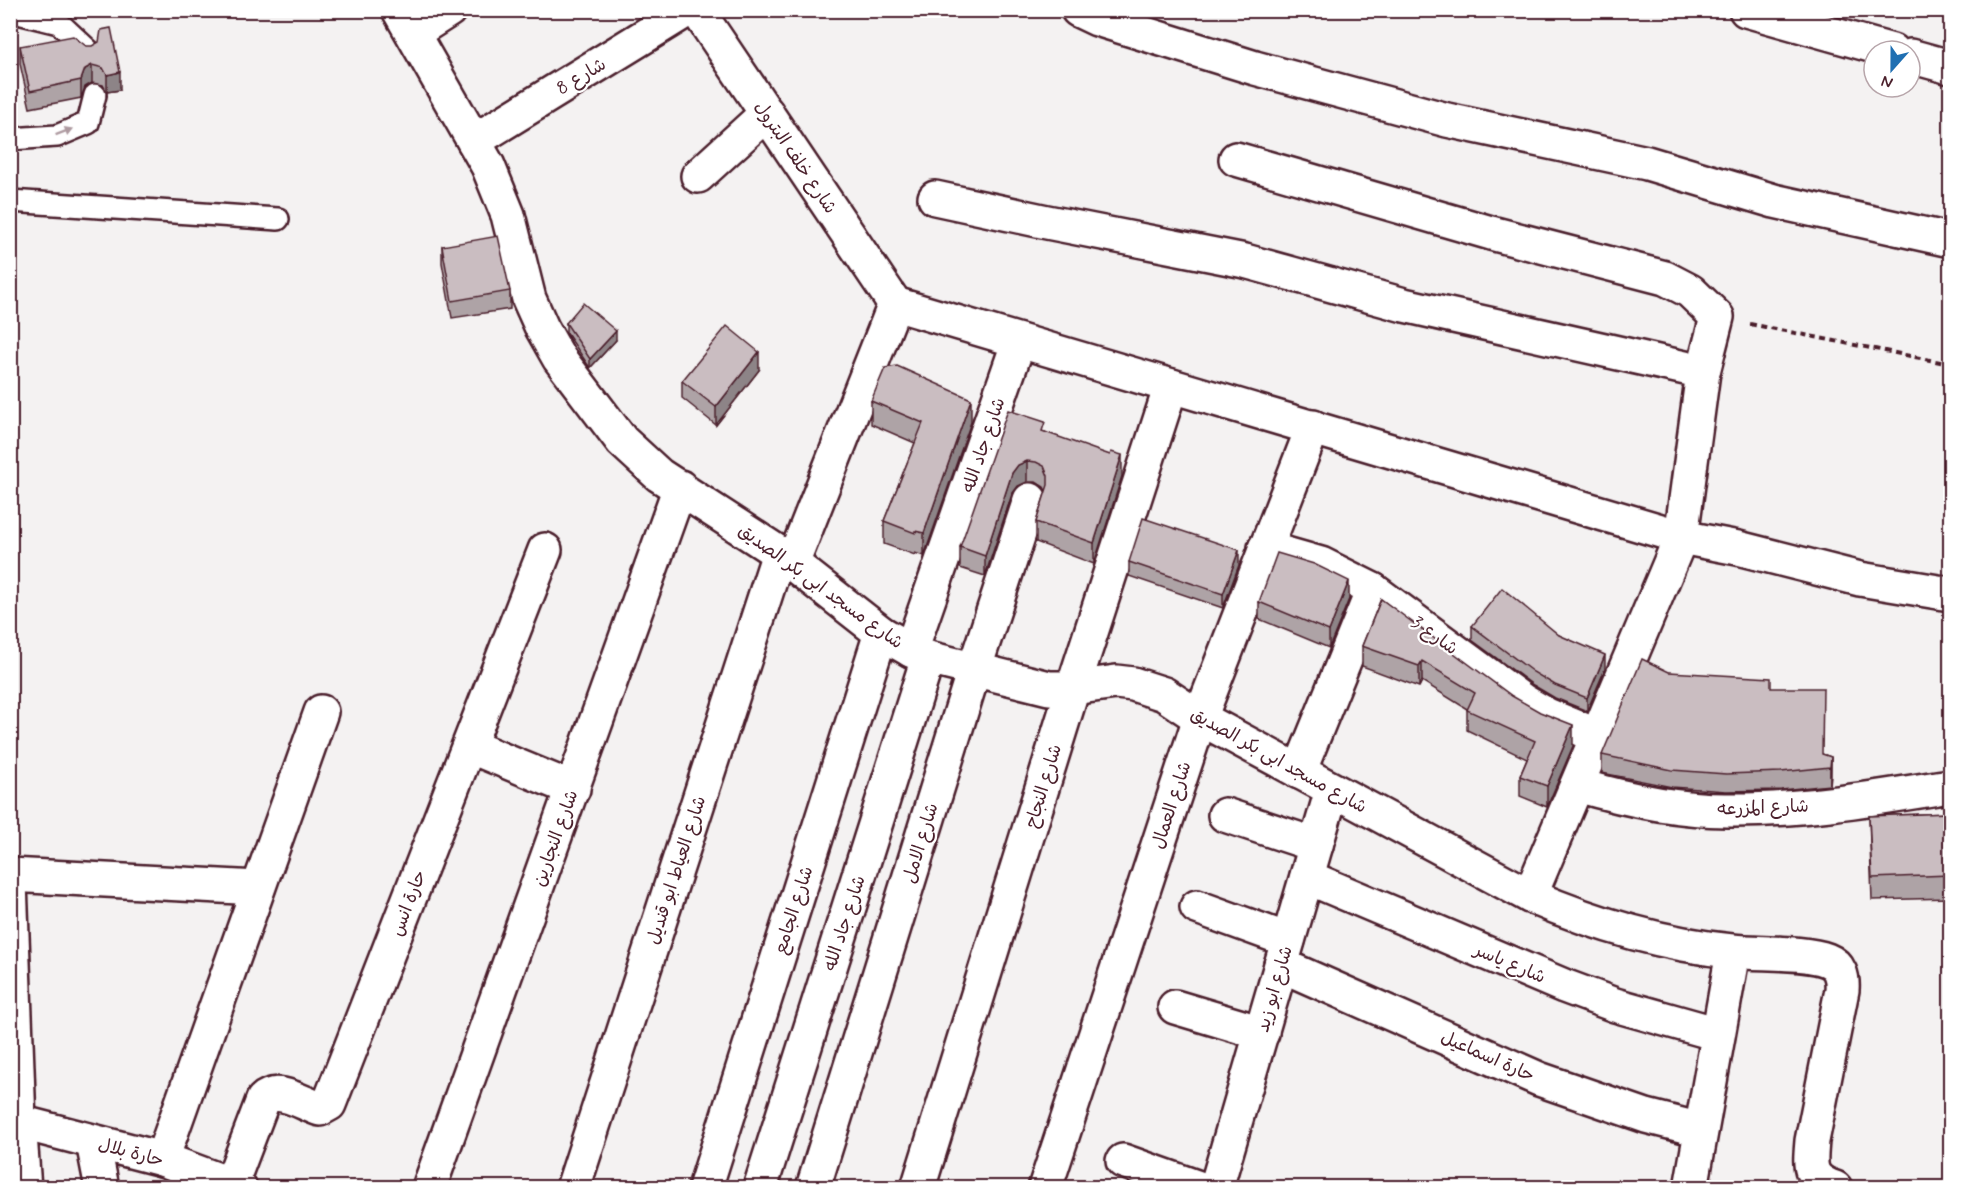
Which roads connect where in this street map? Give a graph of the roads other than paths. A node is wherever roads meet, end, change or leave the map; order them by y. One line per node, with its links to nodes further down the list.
1 (449, 10): 7 (main road)
2 (687, 10): 15 (main road, شارع 8)
3 (697, 10): 13 (main road, شارع خلف البترول)
4 (1078, 10): 21 (main road)
5 (1746, 10): 8 (main road)
6 (10, 11): 9 (lane)
7 (406, 22): 15 (main road, شارع مسجد ابى بكر الصديق)
8 (1862, 43)
9 (89, 51)
10 (1922, 59): 11 (main road)
11 (1950, 67)
12 (94, 95): 14 (lane, one-way to 12)
13 (767, 113): 17 (main road); 22 (main road, شارع خلف البترول)
14 (10, 140)
15 (474, 141): 27 (main road, شارع مسجد ابى بكر الصديق)
16 (1236, 159): 24 (main road)
17 (698, 176)
18 (935, 198): 24 (main road)
19 (10, 201): 20 (lane)
20 (278, 219)
21 (1950, 240)
22 (896, 304): 23 (main road); 32 (main road, شارع العياط ابو قنديل)
23 (1019, 341): 25 (main road); 36 (main road, شارع جاد الله)
24 (1703, 372): 29 (main road)
25 (1171, 386): 26 (main road); 38 (main road, شارع النجاح)
26 (1313, 428): 29 (main road); 30 (main road, شارع العمال)
27 (680, 487): 32 (main road, شارع مسجد ابى بكر الصديق); 46 (main road, شارع النجارين)
28 (1030, 500): 37 (main road, شارع الامل)
29 (1681, 537): 34 (main road); 41 (main road)
30 (1266, 548): 33 (main road, شارع 3); 40 (main road, شارع العمال)
31 (545, 550): 42 (main road, حارة انس)
32 (786, 559): 35 (main road, شارع مسجد ابى بكر الصديق); 70 (main road, شارع العياط ابو قنديل)
33 (1373, 590): 41 (main road, شارع 3); 43 (main road)
34 (1950, 594)
35 (881, 633): 36 (main road, شارع مسجد ابى بكر الصديق); 71 (main road, شارع الجامع)
36 (920, 654): 37 (main road, شارع مسجد ابى بكر الصديق); 72 (main road, شارع جاد الله)
37 (974, 670): 38 (main road, شارع مسجد ابى بكر الصديق); 73 (main road, شارع الامل)
38 (1073, 688): 40 (main road, شارع مسجد ابى بكر الصديق); 74 (main road, شارع النجاح)
39 (321, 712): 53 (main road)
40 (1200, 718): 43 (main road, شارع مسجد ابى بكر الصديق); 75 (main road, شارع العمال)
41 (1598, 736): 44 (main road)
42 (469, 746): 46 (main road); 66 (main road, حارة انس)
43 (1299, 772): 47 (main road, شارع مسجد ابى بكر الصديق)
44 (1577, 785): 45 (main road, شارع المزرعه); 54 (main road)
45 (1950, 786)
46 (573, 789): 69 (main road, شارع النجارين)
47 (1332, 790): 49 (main road, شارع ابو زيد); 54 (main road, شارع مسجد ابى بكر الصديق)
48 (1225, 815): 49 (main road)
49 (1316, 845): 51 (main road, شارع ابو زيد)
50 (10, 875): 53 (main road)
51 (1306, 877): 56 (main road, شارع ابو زيد); 60 (main road, شارع ياسر)
52 (10, 882): 61 (main road)
53 (258, 888): 64 (main road)
54 (1530, 896): 57 (main road, شارع مسجد ابى بكر الصديق)
55 (1197, 908): 56 (main road, حارة اسماعيل)
56 (1284, 952): 59 (main road, شارع ابو زيد); 62 (main road, حارة اسماعيل)
57 (1733, 952): 60 (main road); 79 (main road, شارع مسجد ابى بكر الصديق)
58 (1175, 1008): 59 (main road)
59 (1262, 1033): 77 (main road, شارع ابو زيد)
60 (1718, 1035): 62 (main road)
61 (20, 1122): 63 (main road, حارة بلال); 67 (main road)
62 (1701, 1130): 78 (main road)
63 (93, 1142): 64 (main road, حارة بلال); 68 (main road)
64 (162, 1159): 66 (main road, حارة بلال)
65 (1123, 1161): 76 (main road)
66 (235, 1186)
67 (24, 1188)
68 (102, 1188)
69 (429, 1188)
70 (573, 1188)
71 (705, 1188)
72 (760, 1188)
73 (813, 1188)
74 (918, 1188)
75 (1046, 1188)
76 (1199, 1188)
77 (1216, 1188)
78 (1691, 1188)
79 (1835, 1188)

